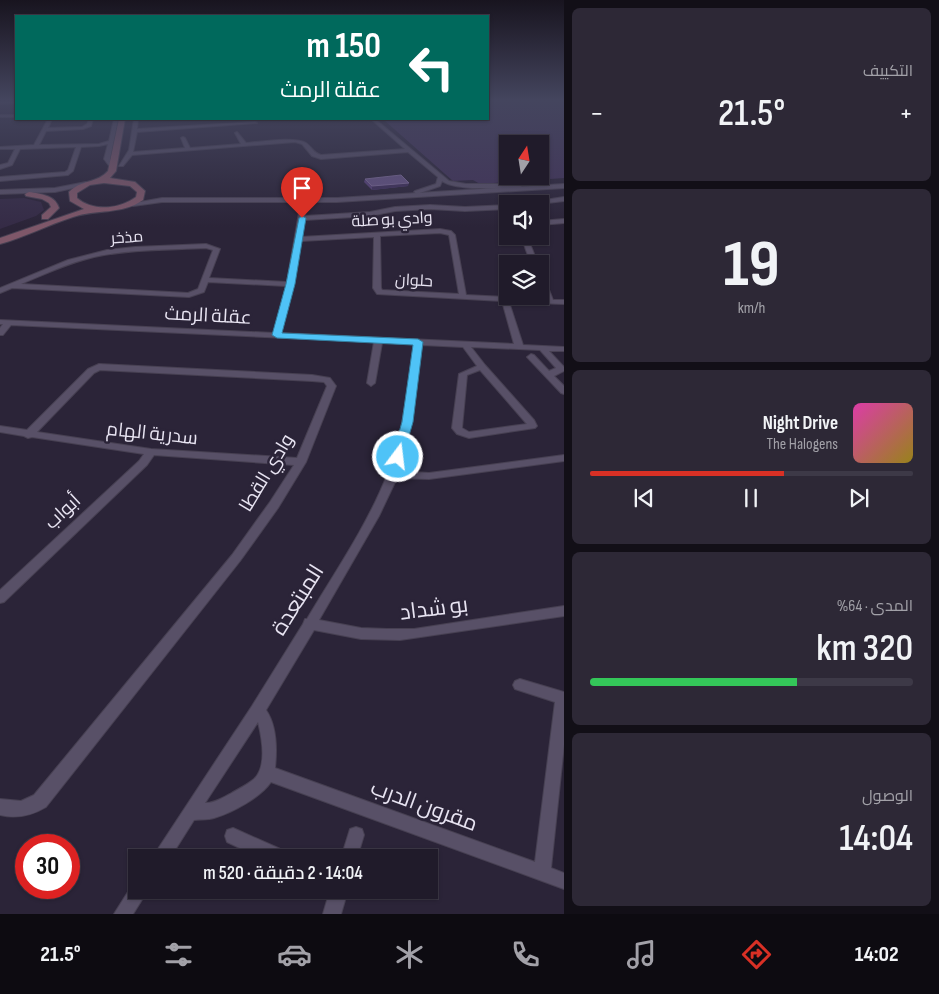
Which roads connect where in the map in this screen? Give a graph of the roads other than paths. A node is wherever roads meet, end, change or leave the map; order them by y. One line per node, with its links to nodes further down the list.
1 (39, 142): 12 (street)
2 (117, 142): 18 (main road)
3 (126, 142): 17 (main road)
4 (132, 142): 16 (street)
5 (185, 142): 14 (street)
6 (242, 142): 10 (street)
7 (399, 142): 15 (street)
8 (110, 143): 9 (street); 18 (street)
9 (78, 145): 12 (street); 21 (street)
10 (244, 145): 14 (street); 15 (street)
11 (18, 147): 12 (street); 13 (street); 19 (street)
12 (36, 147)
13 (0, 148)
14 (188, 149): 16 (street)
15 (409, 150): 20 (street)
16 (130, 154): 17 (street)
17 (121, 165): 23 (main road)
18 (112, 166): 22 (main road)
19 (0, 167)
20 (440, 178): 26 (street); 28 (street)
21 (0, 179)
22 (97, 182): 23 (main road); 24 (main road)
23 (126, 182): 27 (main road)
24 (86, 184): 29 (street); 31 (main road)
25 (564, 185): 26 (street); 34 (street)
26 (519, 186): 28 (street)
27 (140, 191): 28 (street); 36 (main road)
28 (417, 192)
29 (0, 194): 30 (street)
30 (29, 194): 31 (street); 40 (main road)
31 (73, 198): 39 (main road); 40 (main road)
32 (564, 200): 35 (street)
33 (295, 201): 34 (street); 36 (street); 37 (street)
34 (311, 201): 37 (street)
35 (549, 201)
36 (132, 204): 39 (main road)
37 (304, 207): 41 (street)
38 (499, 207): 41 (street)
39 (96, 209): 47 (main road)
40 (45, 217): 44 (main road)
41 (302, 218): 46 (street)
42 (564, 222): 43 (street)
43 (549, 223)
44 (0, 234)
45 (378, 235): 46 (street, وادي بو صلة); 52 (street, وادي بو صلة); 52 (street, حلوان)
46 (299, 239): 49 (street)
47 (0, 241)
48 (205, 280): 49 (street); 50 (street, مذخر); 50 (street, مذخر)
49 (290, 284): 60 (street)
50 (11, 286): 51 (street, مذخر)
51 (0, 291)
52 (463, 298): 53 (street, حلوان)
53 (499, 300)
54 (550, 302): 55 (street, حلوان)
55 (564, 302)
56 (507, 305): 64 (street)
57 (0, 322): 58 (street, عقلة الرمث)
58 (9, 322): 59 (street); 60 (street, عقلة الرمث)
59 (0, 333)
60 (277, 335): 61 (street, عقلة الرمث)
61 (378, 340): 62 (street, عقلة الرمث); 71 (street)
62 (418, 342): 63 (street, عقلة الرمث); 78 (street, المبتعدة)
63 (465, 344): 64 (street, عقلة الرمث); 69 (street)
64 (519, 346): 65 (street, عقلة الرمث)
65 (542, 348): 66 (street, عقلة الرمث); 70 (street)
66 (560, 349): 68 (street)
67 (531, 357): 70 (street)
68 (564, 358)
69 (482, 367): 69 (street)
70 (548, 375): 72 (street)
71 (371, 383)
72 (564, 391)
73 (0, 429): 74 (street, سدرية الهام)
74 (28, 435): 75 (street, سدرية الهام); 77 (street, وادي القطا)
75 (151, 452): 77 (street, سدرية الهام); 79 (street, أبواب)
76 (564, 458): 78 (street)
77 (301, 462): 87 (street, وادي القطا)
78 (393, 474): 82 (street, المبتعدة)
79 (5, 587): 80 (street, أبواب)
80 (0, 598)
81 (564, 611): 82 (street, بو شداد)
82 (309, 623): 85 (street, المبتعدة)
83 (520, 685): 84 (street)
84 (563, 699): 94 (street)
85 (257, 711): 86 (street); 88 (street, المبتعدة)
86 (268, 773): 88 (street); 94 (street, مقرون الدرب)
87 (0, 807)
88 (192, 812): 91 (street, المبتعدة)
89 (356, 835): 93 (street)
90 (233, 836): 92 (street)
91 (166, 849)
92 (261, 849)
93 (352, 849)
94 (542, 874): 95 (street, مقرون الدرب)
95 (564, 881)
96 (133, 899): 98 (street)
97 (336, 899): 99 (street)
98 (123, 914)
99 (332, 914)

